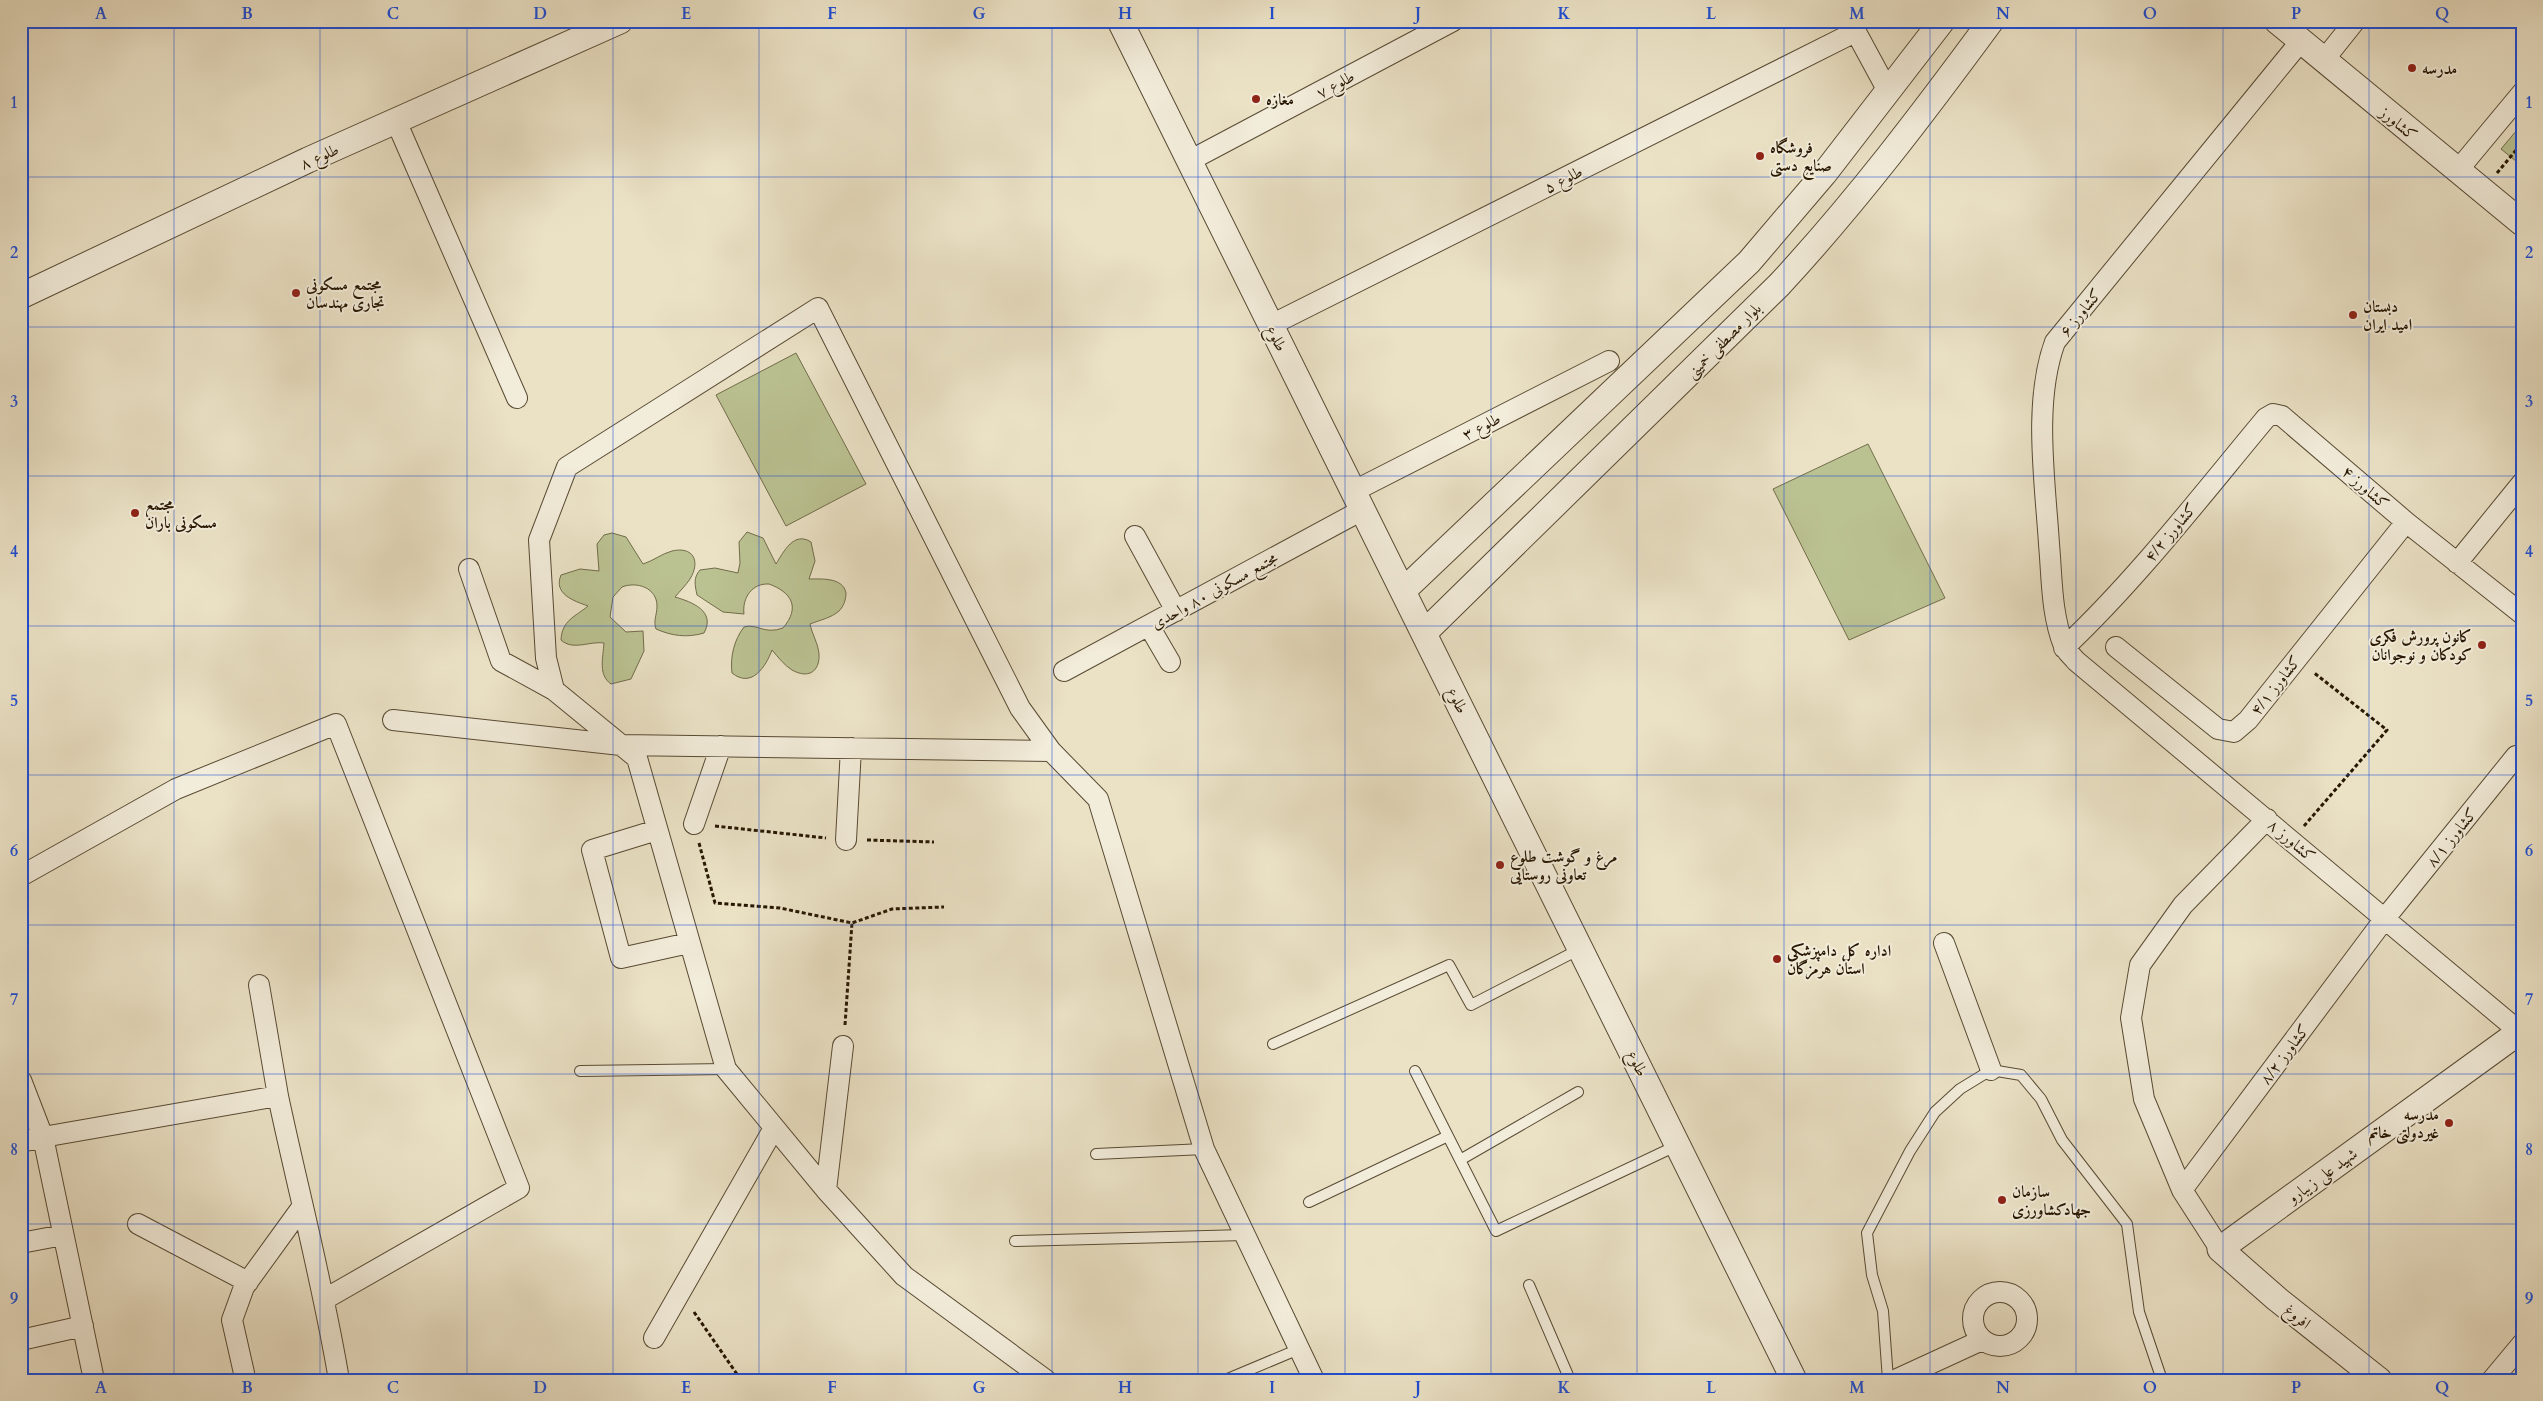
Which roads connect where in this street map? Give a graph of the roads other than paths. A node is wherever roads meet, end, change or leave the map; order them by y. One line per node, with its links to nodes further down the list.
1 (580, 21): 8 (street)
2 (1120, 21): 15 (street, طلوع)
3 (1454, 21): 15 (street, طلوع ۷)
4 (1942, 21): 12 (street)
5 (1991, 21): 24 (street, بلوار مصطفی خمینی)
6 (2277, 21): 10 (street, کشاورز)
7 (2355, 21): 11 (street)
8 (612, 25): 14 (street, طلوع ۸)
9 (1852, 26): 12 (street); 19 (street, طلوع ۵)
10 (2300, 42): 11 (street, کشاورز); 37 (street, کشاورز ۶)
11 (2323, 61): 16 (street, کشاورز)
12 (1888, 93): 23 (street)
13 (2522, 93): 16 (street)
14 (396, 121): 18 (street, طلوع ۸); 21 (street)
15 (1189, 161): 19 (street, طلوع)
16 (2458, 170): 17 (street, کشاورز)
17 (2518, 213)
18 (21, 296)
19 (1271, 325): 26 (street, طلوع)
20 (1609, 361): 26 (street, طلوع ۳)
21 (517, 398)
22 (2273, 414): 27 (street, کشاورز ۴); 37 (street, کشاورز ۴/۲)
23 (1569, 435): 24 (street); 31 (street)
24 (1596, 464): 35 (street, بلوار مصطفی خمینی)
25 (2522, 483): 29 (street)
26 (1359, 500): 31 (street, طلوع); 32 (street, مجتمع مسکونی ۸۰ واحدی)
27 (2406, 522): 29 (street, کشاورز ۴); 36 (street, کشاورز ۴/۱)
28 (1135, 536): 32 (street)
29 (2458, 563): 33 (street, کشاورز ۴)
30 (469, 569): 40 (street)
31 (1404, 590): 35 (street, طلوع)
32 (1176, 611): 34 (street, مجتمع مسکونی ۸۰ واحدی)
33 (2522, 614)
34 (1149, 626): 38 (street); 39 (street, مجتمع مسکونی ۸۰ واحدی)
35 (1425, 632): 55 (street, طلوع)
36 (2116, 647)
37 (2064, 648): 47 (street, کشاورز ۸)
38 (1170, 662)
39 (1064, 672)
40 (554, 690): 42 (street); 45 (street)
41 (393, 720): 42 (street)
42 (621, 745): 43 (street); 49 (street)
43 (721, 746): 44 (street); 48 (street)
44 (851, 748): 45 (street); 50 (street)
45 (1051, 751): 72 (street)
46 (2516, 756): 52 (street, کشاورز ۸/۱)
47 (2267, 819): 52 (street, کشاورز ۸); 76 (street)
48 (694, 824)
49 (657, 830): 53 (street); 53 (street)
50 (846, 840)
51 (21, 876): 87 (street)
52 (2386, 917): 57 (street, کشاورز ۸); 76 (street, کشاورز ۸/۲)
53 (690, 943): 60 (street)
54 (1944, 943): 61 (street)
55 (1581, 948): 58 (lane); 71 (street, طلوع)
56 (259, 985): 66 (street)
57 (2521, 1031): 84 (street, شهید علی زیبارو)
58 (1273, 1044)
59 (843, 1046): 75 (street)
60 (726, 1069): 62 (lane); 67 (street)
61 (1991, 1070): 102 (lane); 104 (lane)
62 (580, 1071)
63 (1415, 1071): 68 (lane)
64 (21, 1080): 69 (street)
65 (1578, 1092): 74 (lane)
66 (278, 1096): 69 (street); 78 (street)
67 (774, 1128): 75 (street); 89 (street)
68 (1448, 1136): 74 (lane); 77 (lane)
69 (42, 1137): 70 (street); 80 (street)
70 (21, 1142)
71 (1679, 1144): 74 (lane); 101 (street, طلوع)
72 (1204, 1149): 73 (lane); 81 (street)
73 (1096, 1154)
74 (1460, 1160)
75 (826, 1190): 97 (street)
76 (2182, 1190): 84 (street)
77 (1309, 1202)
78 (302, 1207): 85 (street); 87 (street)
79 (138, 1224): 85 (street)
80 (63, 1235): 83 (street); 88 (street)
81 (1245, 1235): 82 (lane); 93 (street)
82 (1015, 1241)
83 (21, 1243)
84 (2220, 1249): 105 (street, افروغ)
85 (248, 1282): 94 (street)
86 (1530, 1285): 100 (lane)
87 (325, 1298): 96 (street)
88 (83, 1326): 90 (street); 95 (street)
89 (654, 1338)
90 (21, 1340)
91 (1982, 1340): 103 (street)
92 (2522, 1344): 106 (street)
93 (1299, 1349): 98 (lane); 99 (street)
94 (244, 1373)
95 (94, 1380)
96 (338, 1380)
97 (1046, 1380)
98 (1225, 1380)
99 (1314, 1380)
100 (1570, 1380)
101 (1794, 1380)
102 (1888, 1380)
103 (1895, 1380)
104 (2162, 1380)
105 (2379, 1380)
106 (2492, 1380)

